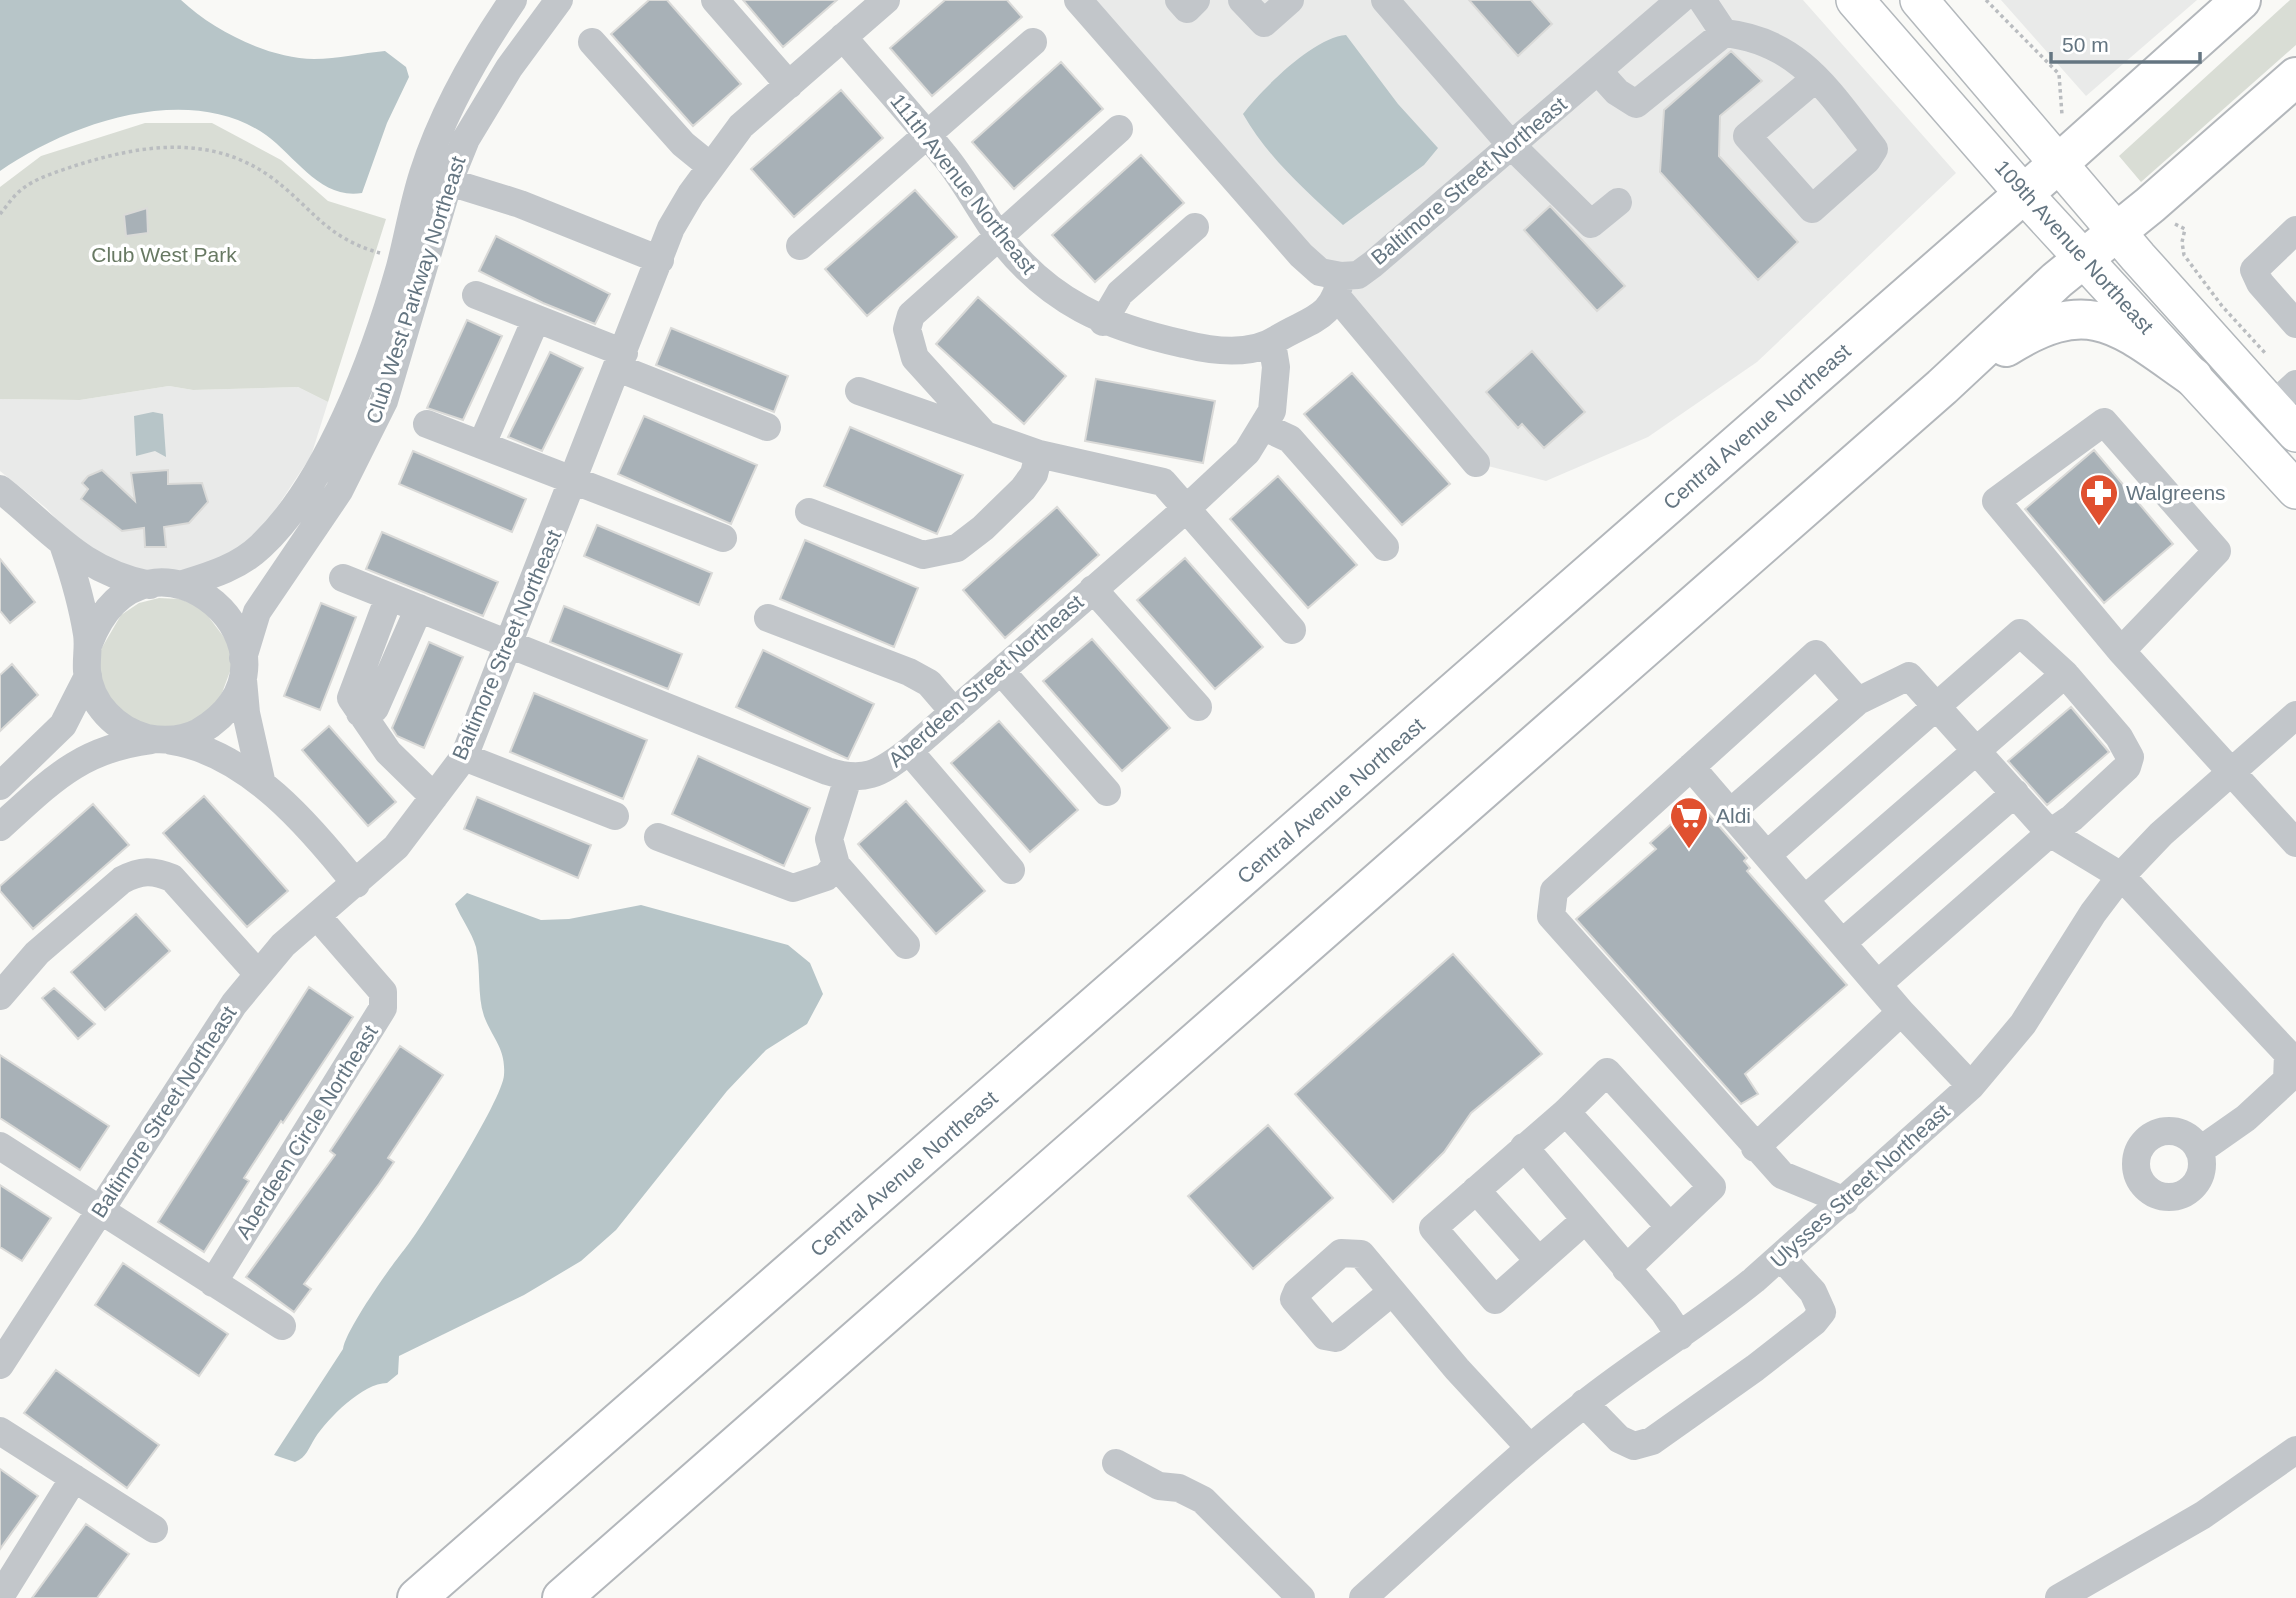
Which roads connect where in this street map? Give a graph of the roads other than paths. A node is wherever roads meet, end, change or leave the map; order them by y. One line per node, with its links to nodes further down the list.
1 (513, 0): 29 (street, Club West Parkway Northeast)
2 (559, 0): 29 (street, Club West Parkway Northeast)
3 (715, 0): 23 (street)
4 (1078, 0): 39 (street)
5 (1179, 0): 6 (street)
6 (1196, 0)
7 (1242, 0): 8 (street)
8 (1290, 0)
9 (1385, 0): 26 (street)
10 (1680, 0): 20 (street, Baltimore Street Northeast)
11 (1702, 0): 16 (street)
12 (1855, 0): 30 (main road, 109th Avenue Northeast)
13 (1919, 0): 27 (main road, 109th Avenue Northeast)
14 (2241, 0): 27 (highway, Central Avenue Northeast)
15 (879, 2): 17 (street, Baltimore Street Northeast)
16 (1724, 33): 20 (street); 22 (street)
17 (843, 37): 23 (street, Baltimore Street Northeast); 25 (street, 111th Avenue Northeast)
18 (592, 42): 28 (street)
19 (1033, 42): 25 (street)
20 (1598, 71): 26 (street, Baltimore Street Northeast)
21 (2296, 77): 34 (highway)
22 (1816, 78): 22 (street)
23 (789, 85): 28 (street, Baltimore Street Northeast)
24 (1119, 129): 35 (street)
25 (927, 136): 35 (street, 111th Avenue Northeast); 36 (street)
26 (1512, 146): 31 (street); 39 (street, Baltimore Street Northeast)
27 (2059, 163): 30 (highway, Central Avenue Northeast); 34 (main road, 109th Avenue Northeast)
28 (710, 166): 38 (street, Baltimore Street Northeast)
29 (436, 178): 38 (street); 69 (street, Club West Parkway Northeast); 78 (street, Club West Parkway Northeast)
30 (2023, 193): 37 (main road, 109th Avenue Northeast); 146 (highway, Central Avenue Northeast)
31 (1618, 202)
32 (1195, 227): 42 (street)
33 (2296, 230): 43 (street)
34 (2117, 233): 37 (highway); 50 (main road, 109th Avenue Northeast)
35 (999, 237): 42 (street, 111th Avenue Northeast); 55 (street)
36 (800, 246)
37 (2084, 259): 47 (main road, 109th Avenue Northeast); 48 (highway)
38 (660, 260): 46 (street, Baltimore Street Northeast)
39 (1339, 287): 44 (street, Baltimore Street Northeast); 58 (street)
40 (476, 295): 41 (street)
41 (536, 319): 46 (street); 56 (street)
42 (1103, 322): 45 (street, 111th Avenue Northeast)
43 (2296, 324)
44 (1272, 343): 45 (street, Baltimore Street Northeast); 53 (street, Aberdeen Street Northeast)
45 (1217, 352)
46 (621, 361): 52 (street); 59 (street, Baltimore Street Northeast)
47 (2193, 377): 48 (highway); 61 (main road, 109th Avenue Northeast)
48 (1942, 387): 147 (highway)
49 (859, 391): 55 (street)
50 (2284, 395): 54 (main road, 109th Avenue Northeast)
51 (427, 424): 56 (street)
52 (767, 427)
53 (1265, 427): 62 (street, Aberdeen Street Northeast); 66 (street)
54 (2296, 433)
55 (987, 438): 57 (street)
56 (482, 444): 59 (street)
57 (1039, 454): 62 (street); 63 (street)
58 (1476, 463)
59 (575, 480): 64 (street); 76 (street, Baltimore Street Northeast)
60 (0, 489): 65 (street)
61 (2296, 490)
62 (1186, 509): 70 (street, Aberdeen Street Northeast); 74 (street)
63 (809, 512)
64 (723, 538)
65 (64, 547): 68 (street); 75 (street)
66 (1385, 547)
67 (343, 578): 71 (street)
68 (150, 584): 69 (street); 75 (street)
69 (180, 585): 78 (street)
70 (1093, 589): 79 (street, Aberdeen Street Northeast); 83 (street)
71 (389, 597): 72 (street); 86 (street)
72 (419, 608): 76 (street); 86 (street)
73 (768, 618): 85 (street)
74 (1292, 630)
75 (89, 643): 81 (street)
76 (509, 645): 91 (street, Baltimore Street Northeast); 94 (street)
77 (2120, 651): 77 (street); 93 (street)
78 (243, 667): 88 (street); 95 (street)
79 (1001, 671): 85 (street, Aberdeen Street Northeast); 97 (street)
80 (2065, 674): 84 (street); 89 (street); 102 (street)
81 (88, 676): 88 (street); 96 (street)
82 (1858, 701): 84 (street); 92 (street); 100 (street)
83 (1198, 707)
84 (1937, 708): 89 (street); 106 (street)
85 (954, 712): 90 (street, Aberdeen Street Northeast)
86 (360, 713): 99 (street)
87 (2296, 715): 93 (street, Ulysses Street Northeast)
88 (161, 740): 95 (street); 104 (street)
89 (1975, 750): 98 (street); 111 (street)
90 (909, 751): 94 (street, Aberdeen Street Northeast); 108 (street)
91 (464, 757): 99 (street, Baltimore Street Northeast); 101 (street)
92 (1691, 767): 100 (street); 123 (street)
93 (2231, 771): 103 (street); 109 (street, Ulysses Street Northeast)
94 (848, 778): 107 (street)
95 (261, 780): 110 (street)
96 (0, 786)
97 (1107, 792)
98 (2015, 793): 102 (street); 113 (street)
99 (434, 797): 110 (street, Baltimore Street Northeast)
100 (1731, 812): 106 (street)
101 (615, 816)
102 (2061, 826): 109 (street); 116 (street)
103 (2290, 826)
104 (0, 827)
105 (658, 837): 107 (street)
106 (1767, 855): 111 (street)
107 (836, 865): 114 (street)
108 (1011, 870)
109 (2121, 876): 119 (street, Ulysses Street Northeast); 124 (street)
110 (356, 884): 112 (street, Baltimore Street Northeast)
111 (1805, 899): 113 (street)
112 (317, 916): 115 (street, Baltimore Street Northeast); 133 (street, Aberdeen Circle Northeast)
113 (1842, 943): 116 (street)
114 (906, 945)
115 (258, 974): 117 (street); 127 (street, Baltimore Street Northeast)
116 (1878, 985): 118 (street)
117 (0, 996)
118 (1901, 1012): 119 (street); 123 (street)
119 (1970, 1086): 126 (street, Ulysses Street Northeast)
120 (1566, 1112): 122 (street); 129 (street); 129 (street)
121 (0, 1146): 127 (street)
122 (1524, 1147): 125 (street); 128 (street)
123 (1755, 1148): 126 (street)
124 (2199, 1150)
125 (1476, 1190): 131 (street); 131 (street)
126 (1844, 1201): 130 (street, Ulysses Street Northeast)
127 (100, 1211): 133 (street); 137 (street, Baltimore Street Northeast)
128 (1584, 1221): 131 (street); 132 (street)
129 (1670, 1227): 132 (street)
130 (1781, 1256): 136 (street, Ulysses Street Northeast); 138 (street)
131 (1539, 1261)
132 (1626, 1269): 136 (street)
133 (213, 1283): 135 (street)
134 (1392, 1292): 140 (street)
135 (282, 1326)
136 (1680, 1336): 138 (street, Ulysses Street Northeast)
137 (0, 1365)
138 (1584, 1404): 140 (street, Ulysses Street Northeast)
139 (0, 1431): 143 (street)
140 (1530, 1447): 149 (street, Ulysses Street Northeast)
141 (2296, 1450): 150 (street)
142 (1116, 1463): 148 (street)
143 (74, 1478): 144 (street); 145 (street)
144 (154, 1529)
145 (0, 1597)
146 (417, 1598)
147 (562, 1598)
148 (1301, 1598)
149 (1363, 1598)
150 (2059, 1598)

